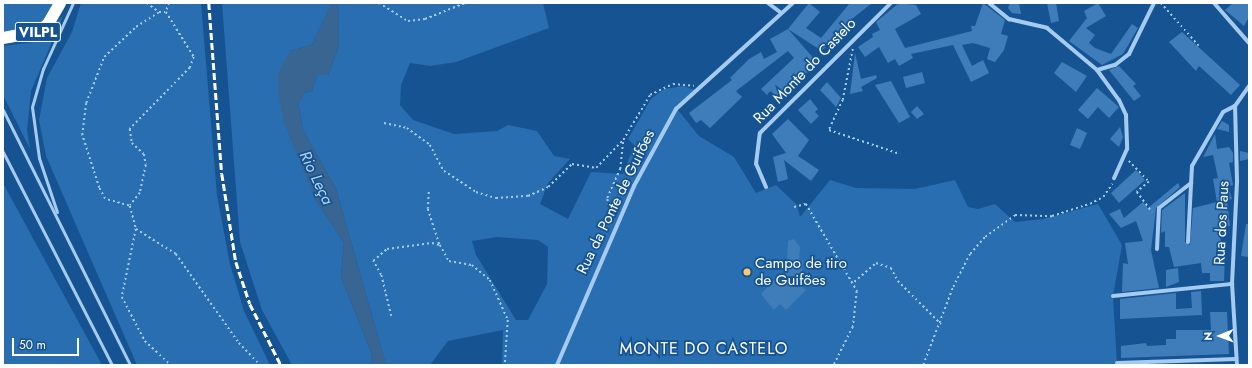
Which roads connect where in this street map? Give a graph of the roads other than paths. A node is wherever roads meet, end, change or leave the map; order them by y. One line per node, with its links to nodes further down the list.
1 (60, 3): 10 (highway, VILPL)
2 (73, 3): 20 (lane, VILPL)
3 (768, 3): 9 (street)
4 (793, 3): 9 (street, Rua da Ponte de Guifões)
5 (891, 3): 19 (street, Rua Monte do Castelo)
6 (989, 3): 12 (street)
7 (1154, 3): 12 (street)
8 (1214, 3): 11 (street)
9 (780, 12): 29 (street, Rua da Ponte de Guifões)
10 (3, 38)
11 (1249, 43)
12 (1097, 70): 17 (street)
13 (1249, 86): 14 (street)
14 (1235, 106): 18 (street); 23 (street, Rua dos Paus)
15 (3, 110): 20 (lane, VILPL)
16 (3, 152): 27 (lane)
17 (1114, 178)
18 (1191, 183): 21 (street); 22 (street)
19 (766, 188)
20 (61, 223): 28 (lane, VILPL)
21 (1188, 242)
22 (1157, 249)
23 (1232, 284): 24 (street); 25 (street, Rua dos Paus)
24 (1113, 296)
25 (1236, 358): 26 (street); 30 (street, Rua dos Paus)
26 (1117, 363)
27 (112, 365)
28 (130, 365)
29 (556, 365)
30 (1237, 365)

